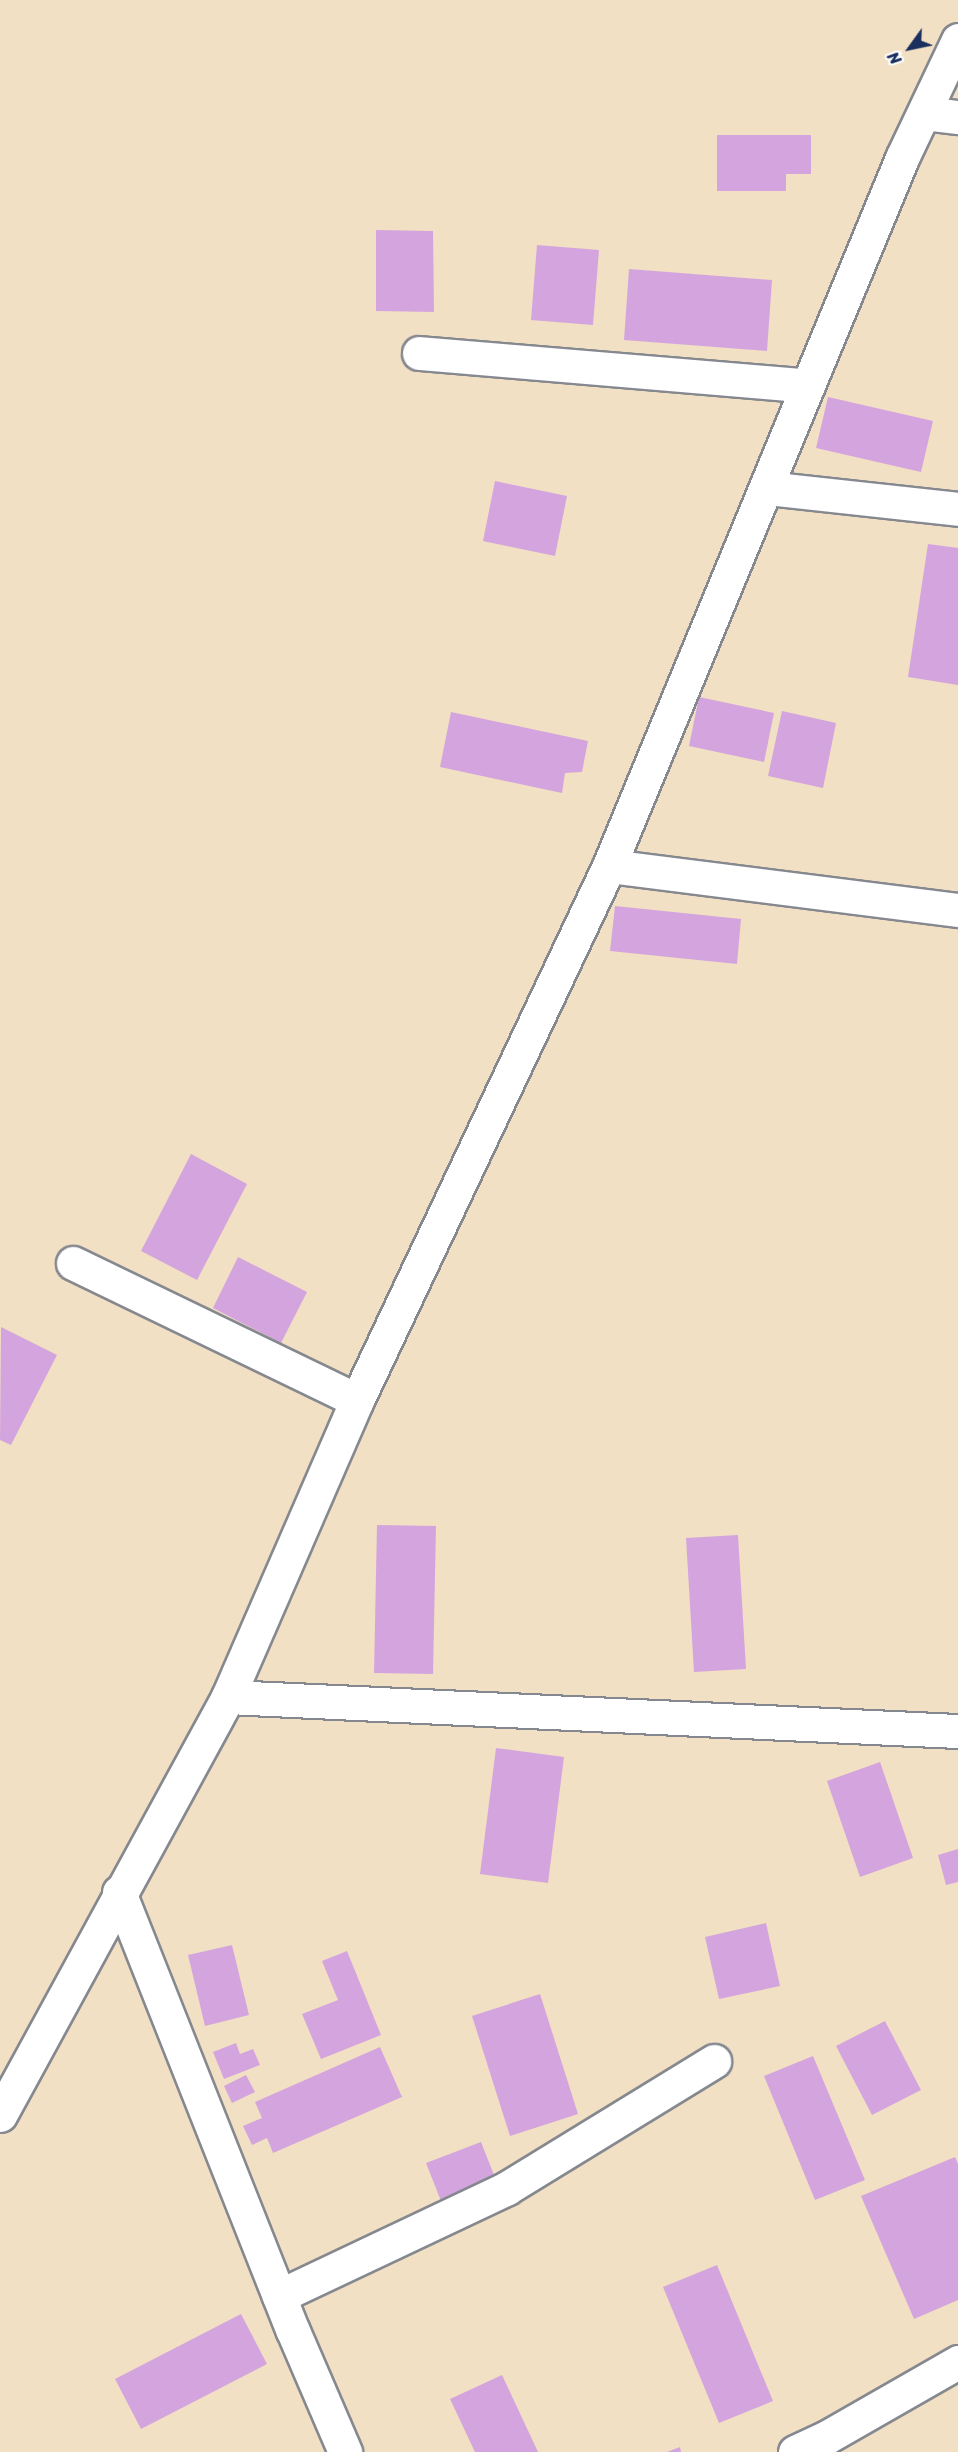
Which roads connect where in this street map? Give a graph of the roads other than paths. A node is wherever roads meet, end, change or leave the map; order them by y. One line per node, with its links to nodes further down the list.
1 (958, 40): 2 (street)
2 (924, 113): 3 (street); 5 (street)
3 (958, 117)
4 (419, 353): 5 (street)
5 (808, 386): 6 (street)
6 (766, 488): 7 (street); 8 (street)
7 (958, 509)
8 (609, 866): 9 (street); 11 (street)
9 (958, 910)
10 (73, 1263): 11 (street)
11 (357, 1400): 12 (street)
12 (228, 1697): 13 (street); 14 (street)
13 (958, 1731)
14 (120, 1892): 16 (street); 17 (street)
15 (714, 2061): 17 (street)
16 (0, 2115)
17 (279, 2296): 20 (street)
18 (958, 2362): 19 (street)
19 (829, 2444): 21 (street)
20 (345, 2452)
21 (795, 2452)

